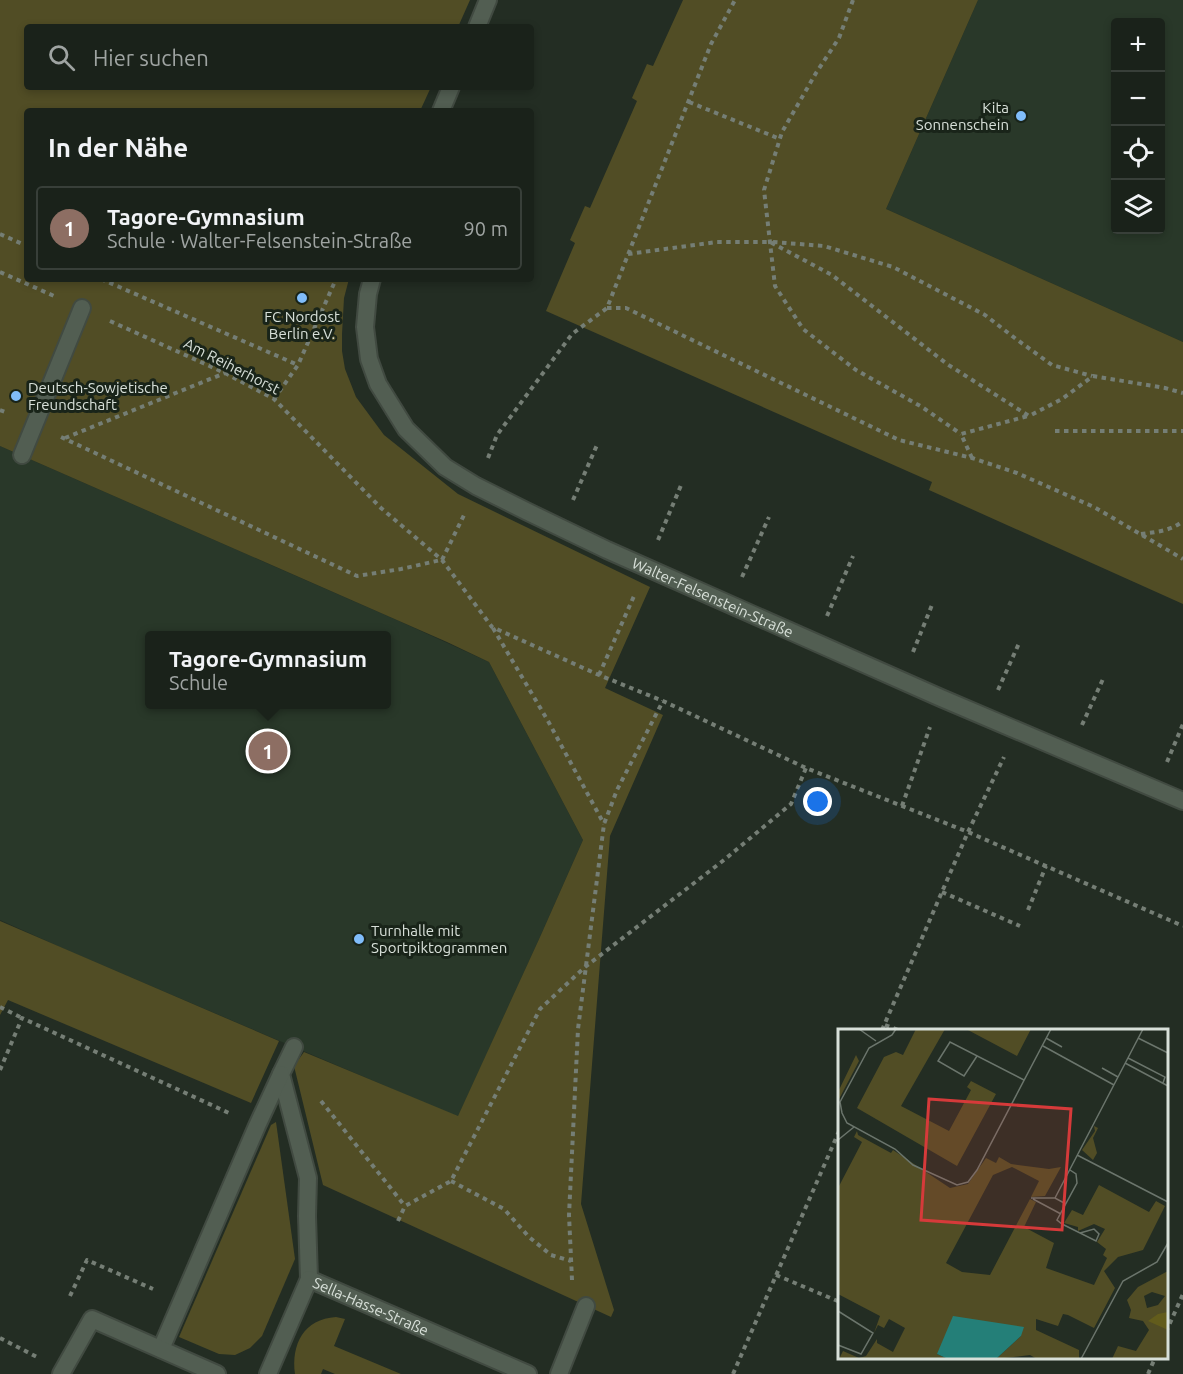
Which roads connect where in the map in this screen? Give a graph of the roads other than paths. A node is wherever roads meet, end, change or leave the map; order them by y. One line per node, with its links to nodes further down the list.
1 (488, 0): 2 (street)
2 (478, 24)
3 (450, 90): 4 (street)
4 (442, 108)
5 (371, 282): 8 (street, Walter-Felsenstein-Straße)
6 (82, 308): 7 (street)
7 (22, 455)
8 (1183, 801)
9 (294, 1047): 10 (street)
10 (281, 1074): 11 (street); 13 (street)
11 (309, 1279): 16 (street, Sella-Hasse-Straße); 17 (street, Sella-Hasse-Straße)
12 (586, 1306): 18 (street)
13 (161, 1349): 14 (street); 15 (street)
14 (62, 1373)
15 (217, 1374)
16 (268, 1374)
17 (528, 1374)
18 (559, 1374)

